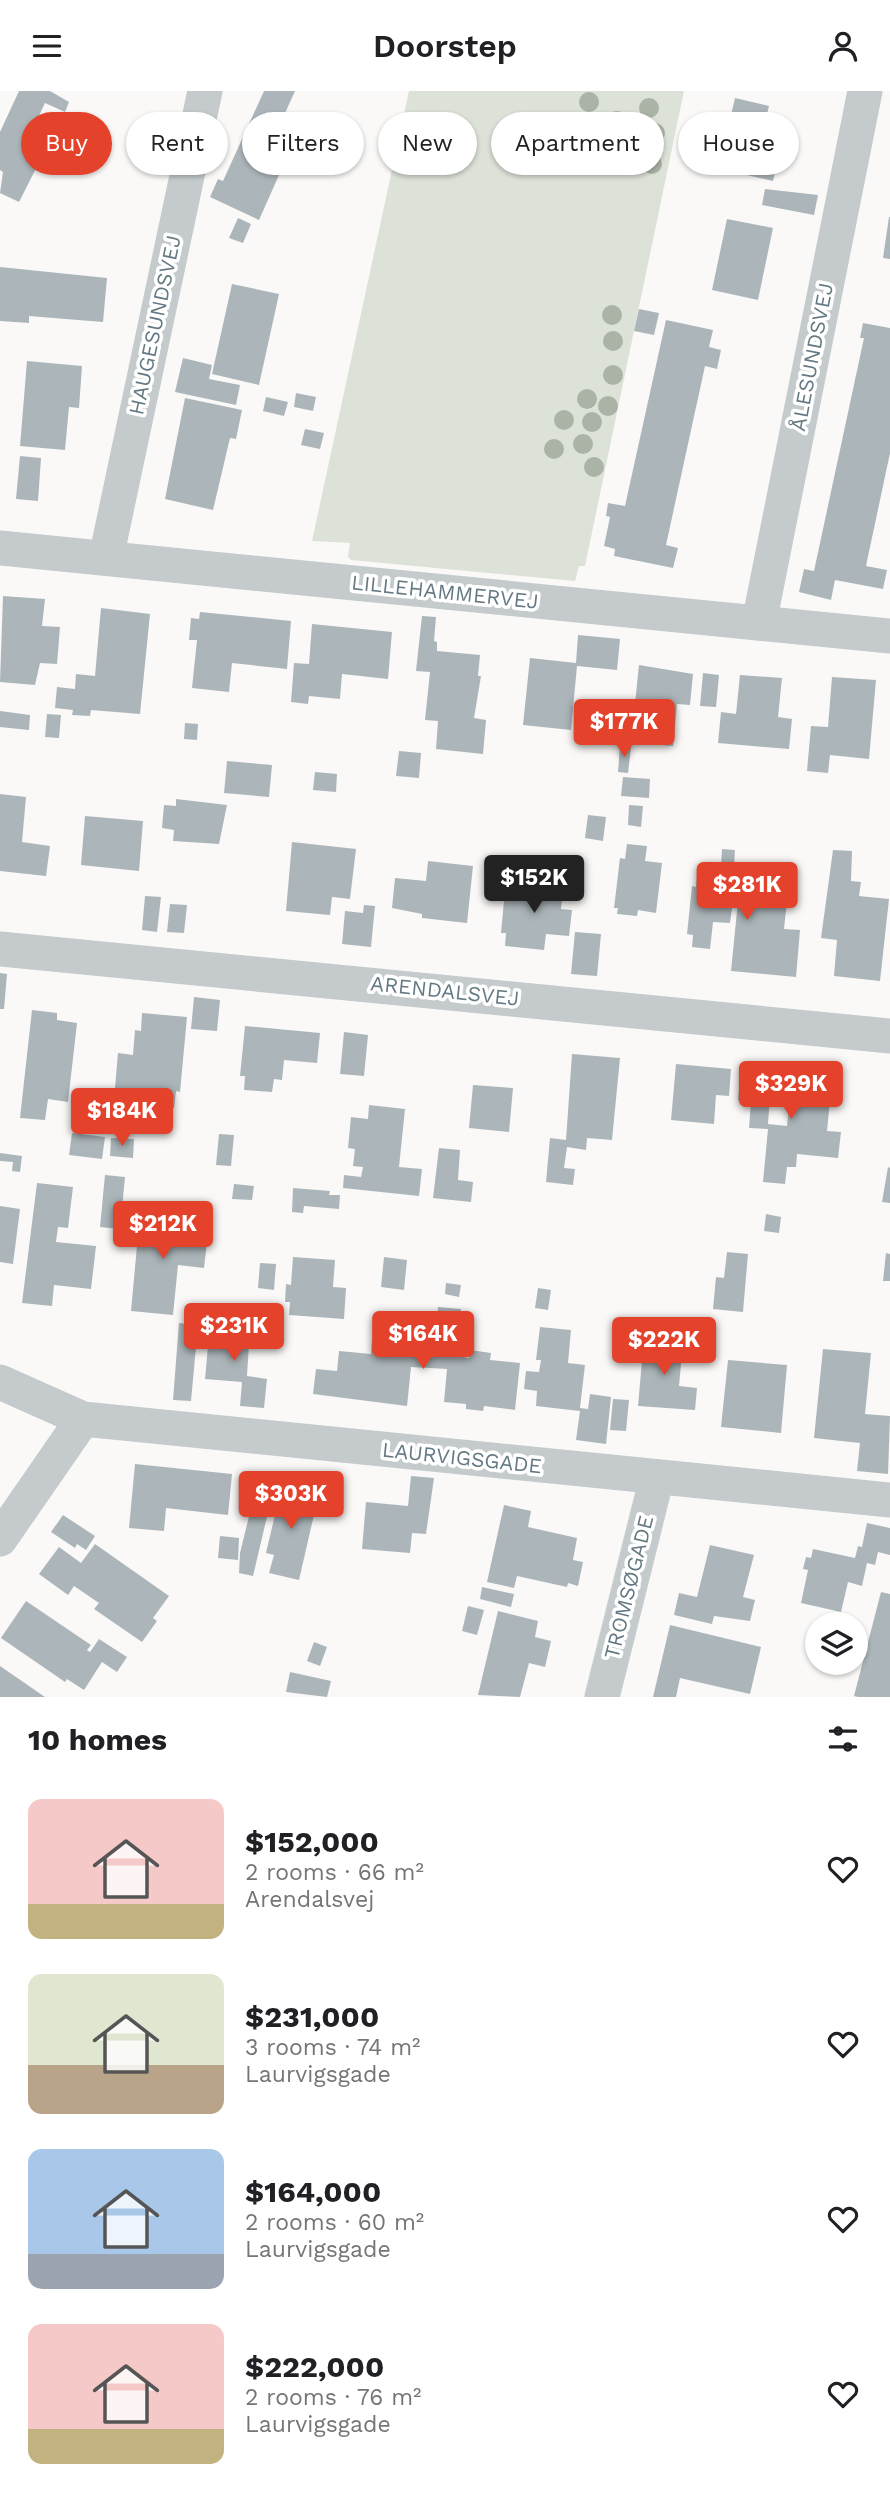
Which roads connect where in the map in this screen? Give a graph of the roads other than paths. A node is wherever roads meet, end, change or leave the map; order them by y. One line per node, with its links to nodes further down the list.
1 (205, 91): 4 (street, HAUGESUNDSVEJ)
2 (873, 99): 5 (street, ÅLESUNDSVEJ)
3 (0, 548): 4 (street, LILLEHAMMERVEJ)
4 (106, 558): 5 (street, LILLEHAMMERVEJ)
5 (759, 623): 6 (street, LILLEHAMMERVEJ)
6 (890, 636)
7 (0, 949): 8 (street, ARENDALSVEJ)
8 (890, 1036)
9 (0, 1382): 10 (street, LAURVIGSGADE)
10 (83, 1419): 11 (street, LAURVIGSGADE); 13 (street)
11 (657, 1477): 12 (street, LAURVIGSGADE); 14 (street, TROMSØGADE)
12 (890, 1500)
13 (0, 1539)
14 (602, 1697)

